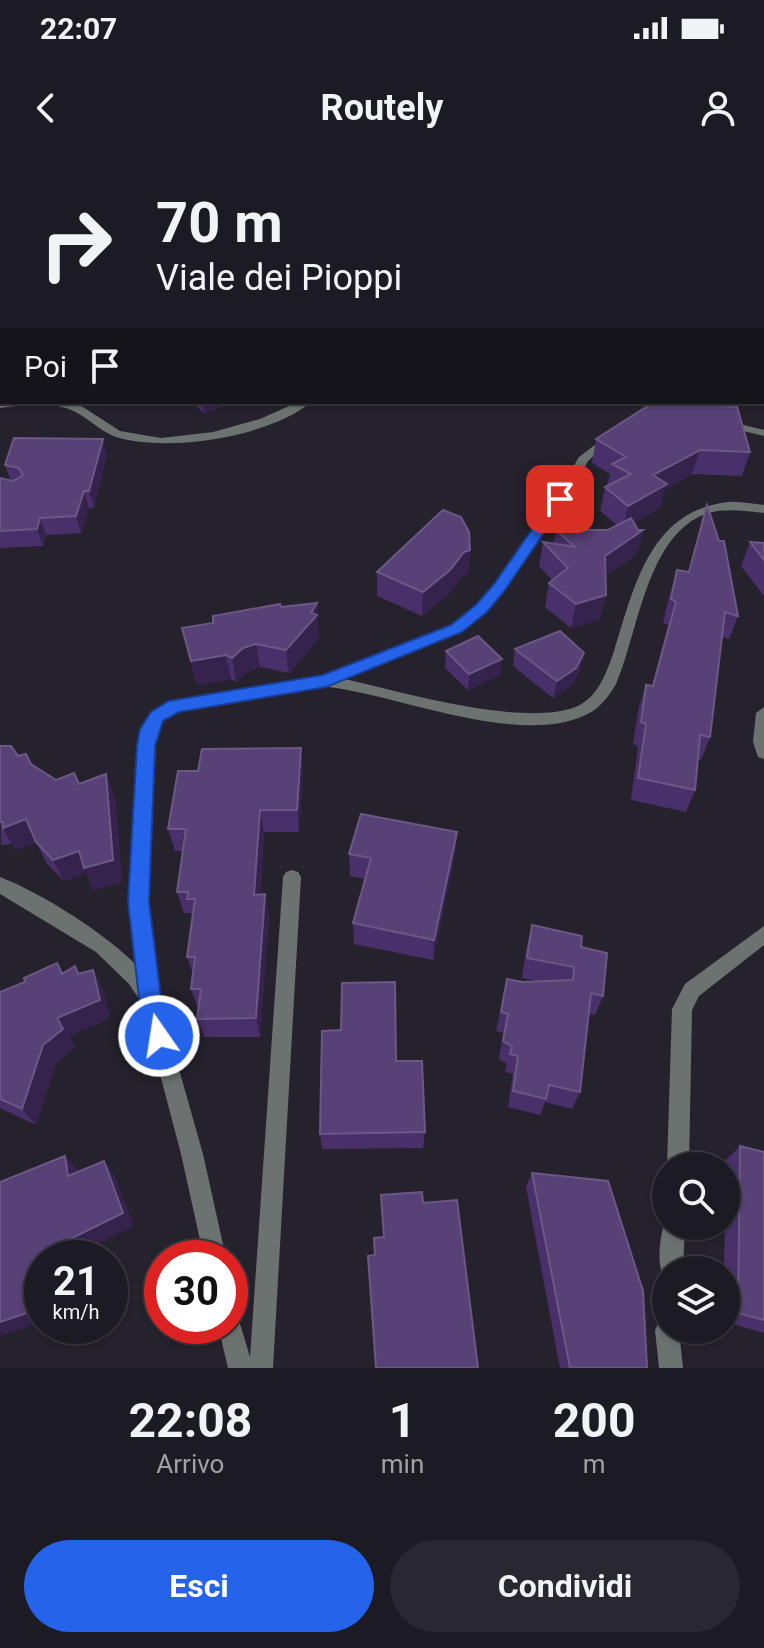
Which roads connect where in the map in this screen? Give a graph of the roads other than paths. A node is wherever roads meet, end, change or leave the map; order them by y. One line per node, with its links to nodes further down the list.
1 (46, 404): 2 (street)
2 (301, 404)
3 (713, 420): 5 (street)
4 (622, 427): 7 (street)
5 (764, 433)
6 (764, 509): 7 (street)
7 (326, 681): 13 (street)
8 (764, 713): 9 (street)
9 (764, 753)
10 (292, 877): 19 (street)
11 (0, 885): 13 (street)
12 (764, 934): 14 (street)
13 (151, 1006): 15 (street)
14 (678, 1152)
15 (211, 1240)
16 (234, 1344): 18 (street)
17 (668, 1344): 20 (street)
18 (240, 1368)
19 (261, 1368)
20 (671, 1368)

